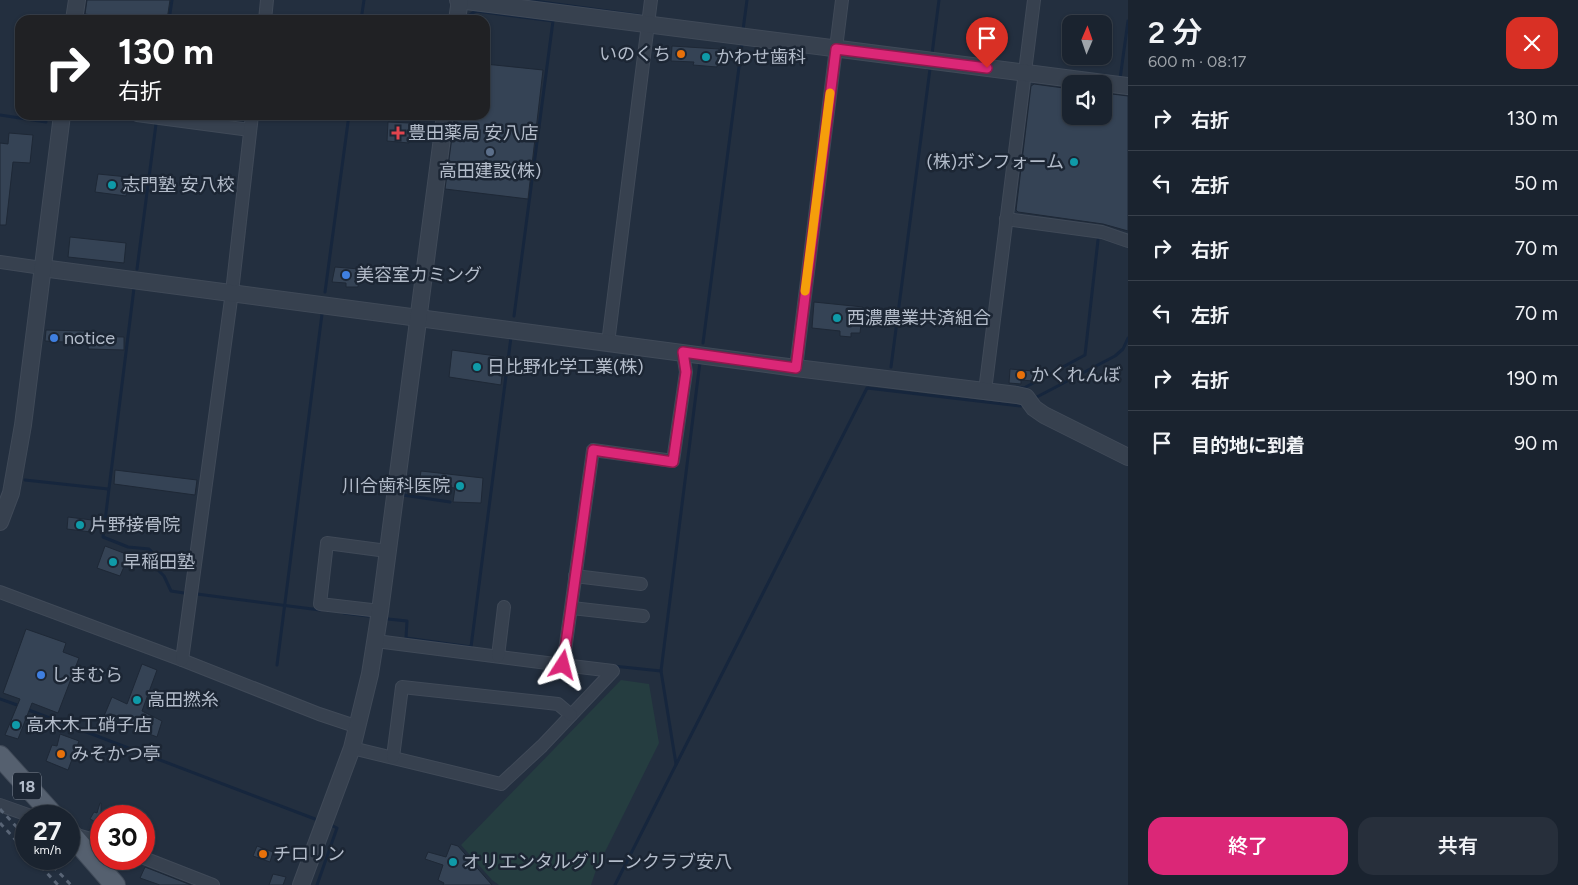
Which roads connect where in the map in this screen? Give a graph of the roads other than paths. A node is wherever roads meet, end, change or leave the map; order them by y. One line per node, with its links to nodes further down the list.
1 (77, 0): 7 (street)
2 (267, 0): 8 (street)
3 (459, 0): 9 (street); 10 (street)
4 (651, 0): 10 (street)
5 (842, 0): 11 (street)
6 (1034, 0): 12 (street)
7 (75, 15)
8 (266, 15)
9 (458, 15)
10 (648, 25): 11 (street); 25 (street)
11 (836, 49): 12 (street); 27 (street)
12 (1025, 72): 13 (street); 19 (street)
13 (1128, 86)
14 (61, 120): 22 (street)
15 (175, 120): 18 (street)
16 (251, 120): 18 (street)
17 (444, 120): 24 (street)
18 (250, 130): 23 (street)
19 (1006, 219): 20 (street); 28 (street)
20 (1128, 242)
21 (0, 262): 22 (street)
22 (42, 268): 23 (street); 30 (street)
23 (232, 292): 24 (street); 41 (street)
24 (418, 318): 25 (street); 31 (street)
25 (608, 343): 26 (street)
26 (683, 352): 27 (street); 32 (street)
27 (796, 368): 28 (street)
28 (984, 391): 29 (street)
29 (1128, 457)
30 (0, 522)
31 (388, 551): 37 (street); 37 (street)
32 (575, 576): 33 (street); 36 (street)
33 (641, 584)
34 (0, 592): 41 (street)
35 (504, 607): 40 (street)
36 (572, 608): 38 (street); 42 (street)
37 (380, 611): 39 (street)
38 (643, 616)
39 (376, 641): 40 (street); 44 (street)
40 (498, 656): 42 (street)
41 (182, 660): 44 (street)
42 (563, 665): 43 (street)
43 (571, 715): 47 (street); 47 (street)
44 (358, 727): 45 (street)
45 (352, 748): 47 (street); 55 (street)
46 (0, 756): 48 (main road, 18)
47 (393, 758)
48 (35, 805)
49 (0, 806): 50 (street)
50 (15, 809)
51 (80, 845): 54 (main road)
52 (155, 863): 53 (street)
53 (206, 884)
54 (115, 885)
55 (301, 885)

